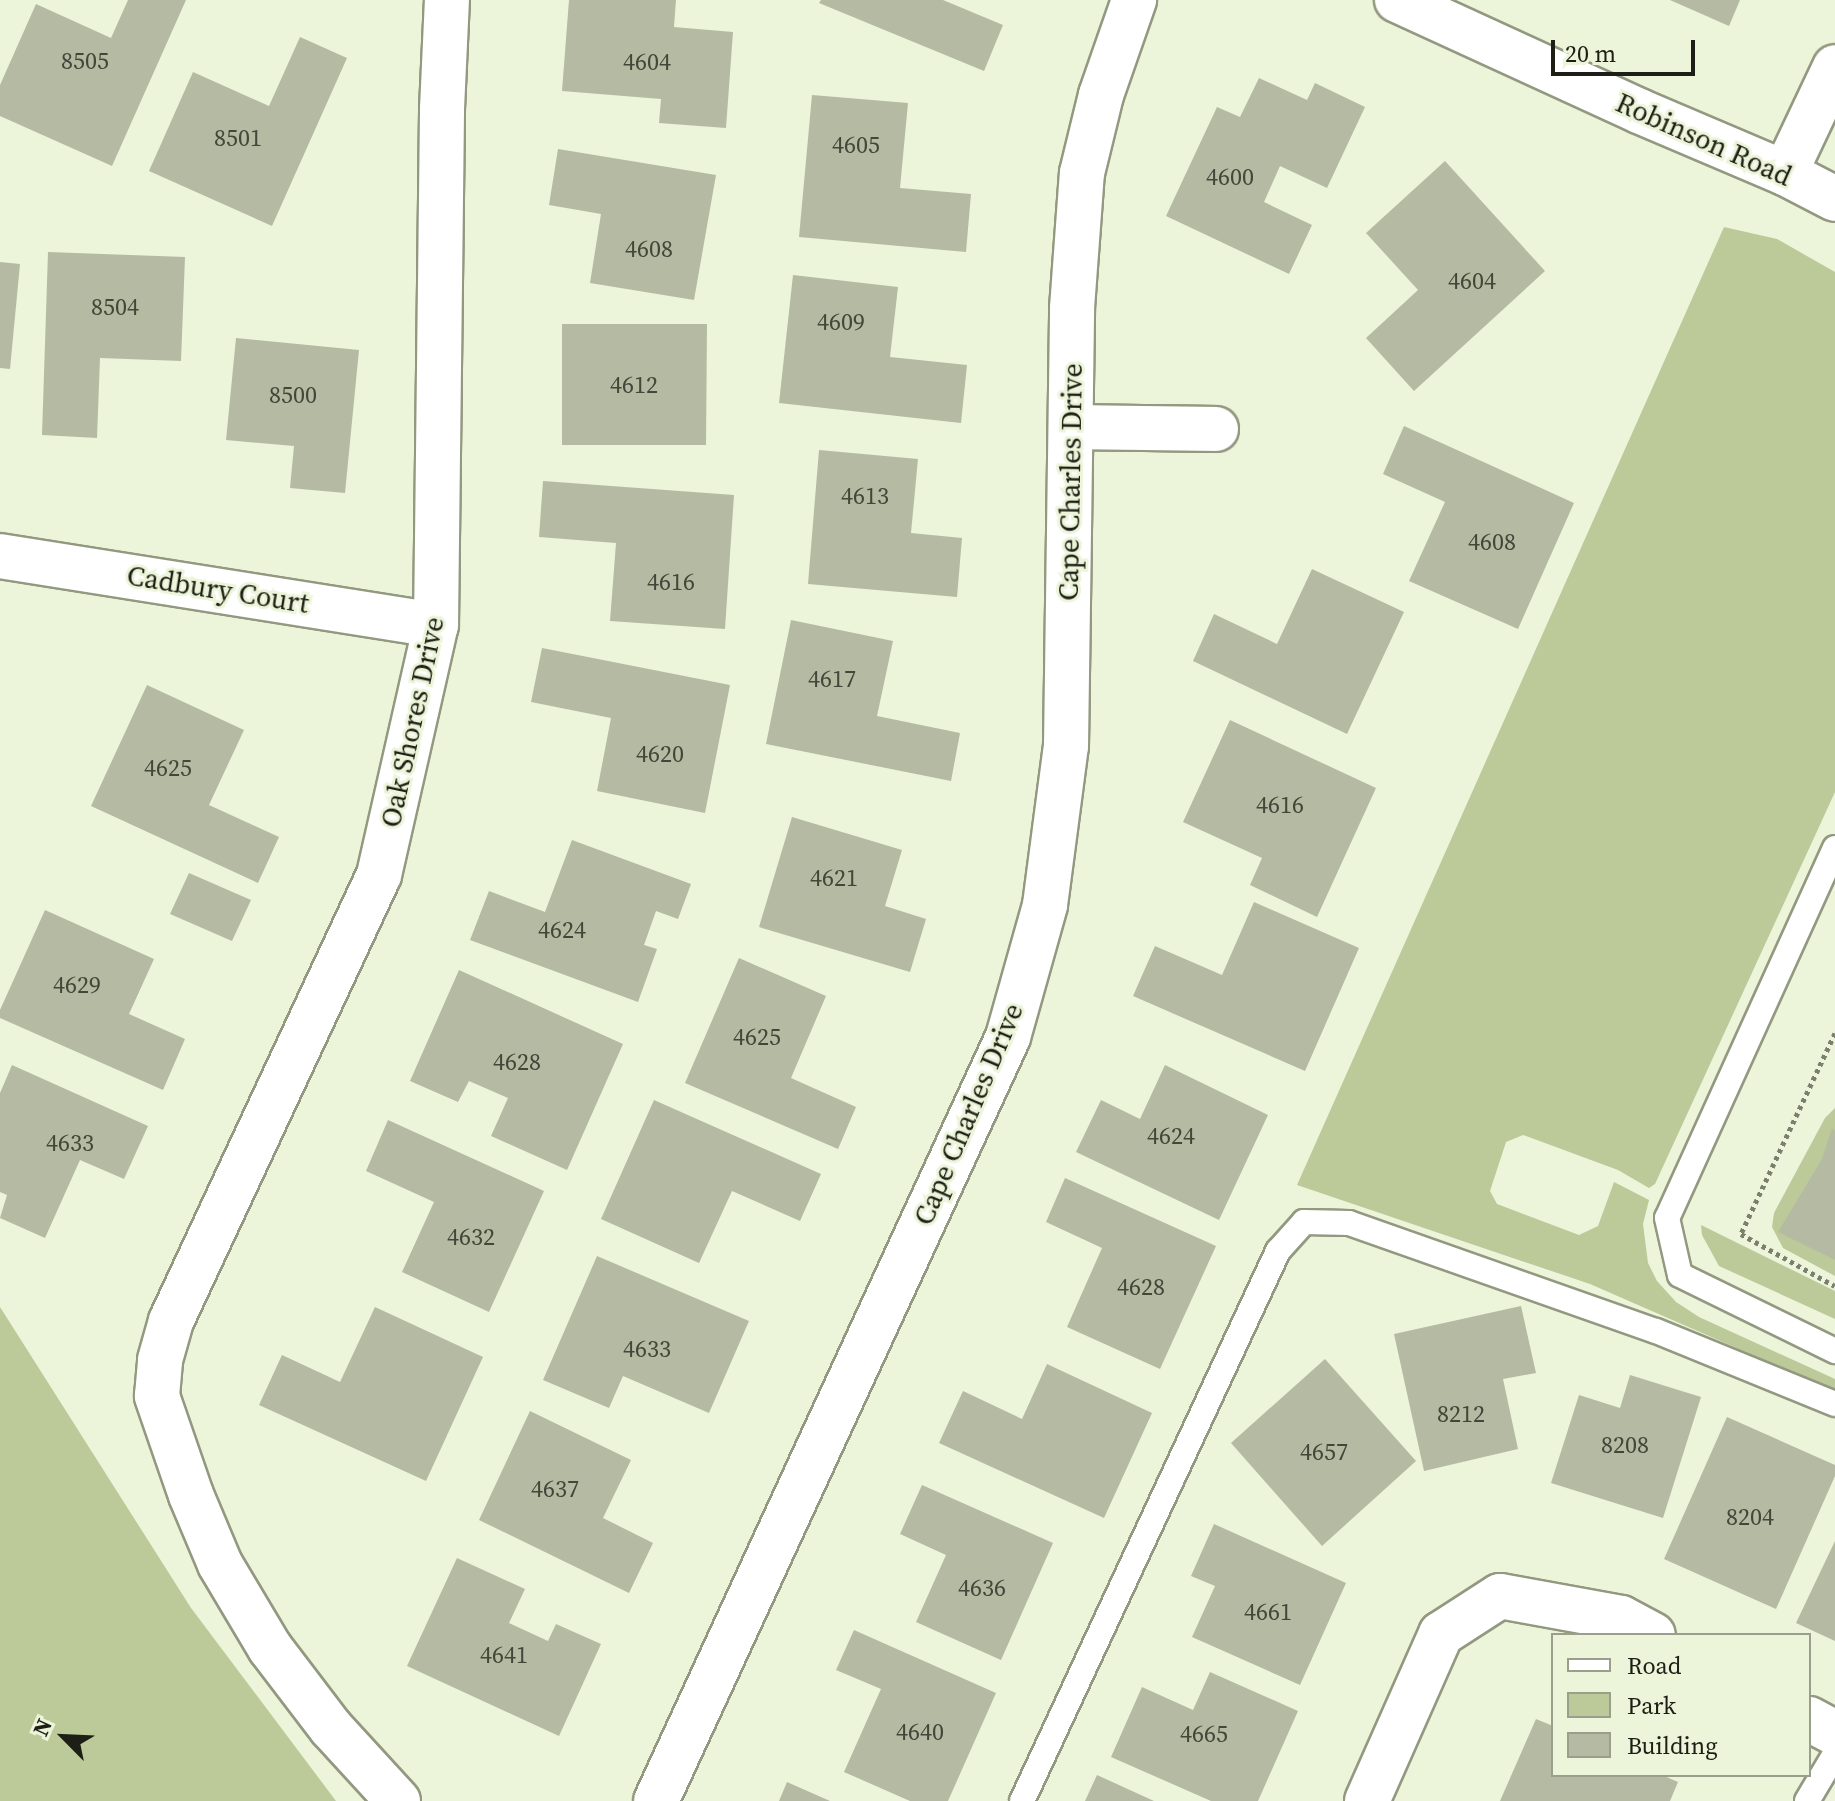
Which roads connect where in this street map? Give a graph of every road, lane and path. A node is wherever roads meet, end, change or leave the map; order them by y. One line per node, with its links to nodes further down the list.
1 (447, 0): 10 (street, Oak Shores Drive)
2 (1134, 0): 7 (street, Cape Charles Drive)
3 (1397, 0): 5 (street, Robinson Road)
4 (1835, 67): 5 (street)
5 (1785, 173): 6 (street, Robinson Road)
6 (1835, 199)
7 (1071, 427): 8 (street); 21 (street, Cape Charles Drive)
8 (1216, 429)
9 (0, 556): 10 (street, Cadbury Court)
10 (436, 625): 20 (street, Oak Shores Drive)
11 (1835, 848): 14 (lane)
12 (1835, 1033): 13 (path)
13 (1835, 1286)
14 (1835, 1351)
15 (1835, 1404): 22 (lane)
16 (1649, 1633): 23 (street)
17 (1811, 1720): 18 (street)
18 (1835, 1733)
19 (1835, 1754): 24 (lane)
20 (398, 1801)
21 (656, 1801)
22 (1022, 1801)
23 (1367, 1801)
24 (1807, 1801)

